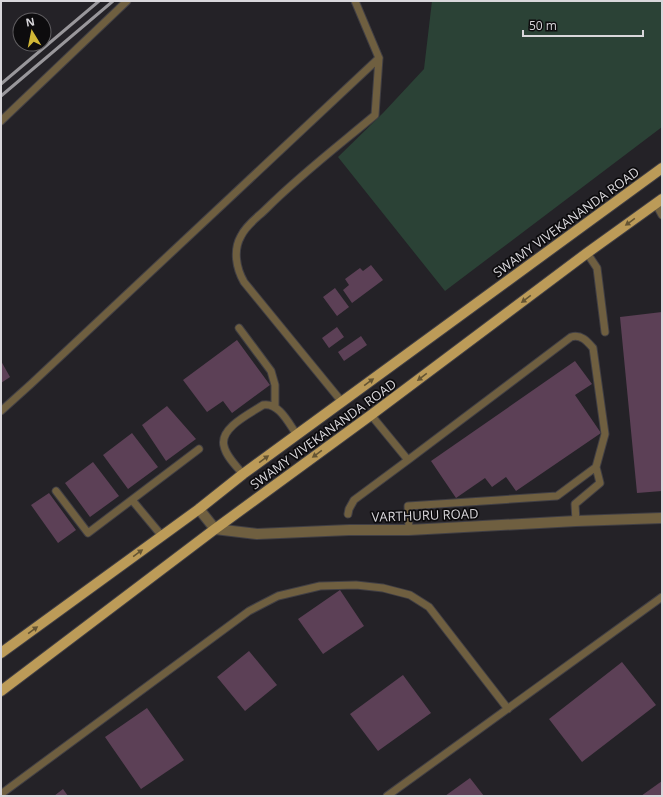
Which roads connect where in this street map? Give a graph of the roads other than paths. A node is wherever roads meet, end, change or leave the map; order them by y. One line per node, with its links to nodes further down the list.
1 (127, 1): 4 (lane)
2 (355, 1): 3 (lane)
3 (379, 58): 11 (lane); 13 (lane)
4 (1, 122)
5 (662, 168): 11 (main road, SWAMY VIVEKANANDA ROAD, one-way to 5)
6 (659, 201): 7 (lane); 8 (main road, SWAMY VIVEKANANDA ROAD, one-way to 8)
7 (662, 215)
8 (587, 253): 10 (lane); 14 (main road, SWAMY VIVEKANANDA ROAD, one-way to 14)
9 (239, 328): 12 (lane)
10 (605, 332)
11 (342, 402): 15 (main road, SWAMY VIVEKANANDA ROAD)
12 (275, 407): 15 (lane); 19 (lane)
13 (1, 411)
14 (371, 415): 17 (lane); 26 (main road, SWAMY VIVEKANANDA ROAD, one-way to 26)
15 (297, 435): 19 (main road, SWAMY VIVEKANANDA ROAD, one-way to 15)
16 (200, 449): 21 (lane)
17 (408, 460): 18 (lane); 23 (lane)
18 (596, 467): 25 (lane); 27 (lane)
19 (243, 474): 22 (main road, SWAMY VIVEKANANDA ROAD)
20 (56, 491): 21 (lane)
21 (132, 500): 28 (lane)
22 (199, 509): 26 (street); 28 (main road, SWAMY VIVEKANANDA ROAD)
23 (348, 514)
24 (662, 518): 25 (street, VARTHURU ROAD)
25 (576, 521): 27 (street, VARTHURU ROAD)
26 (215, 529): 27 (street, VARTHURU ROAD); 31 (main road, SWAMY VIVEKANANDA ROAD)
27 (409, 530)
28 (162, 536): 30 (main road, SWAMY VIVEKANANDA ROAD, one-way to 28)
29 (662, 597): 32 (lane)
30 (1, 653)
31 (1, 692)
32 (508, 709): 33 (lane); 34 (lane)
33 (1, 794)
34 (387, 796)

